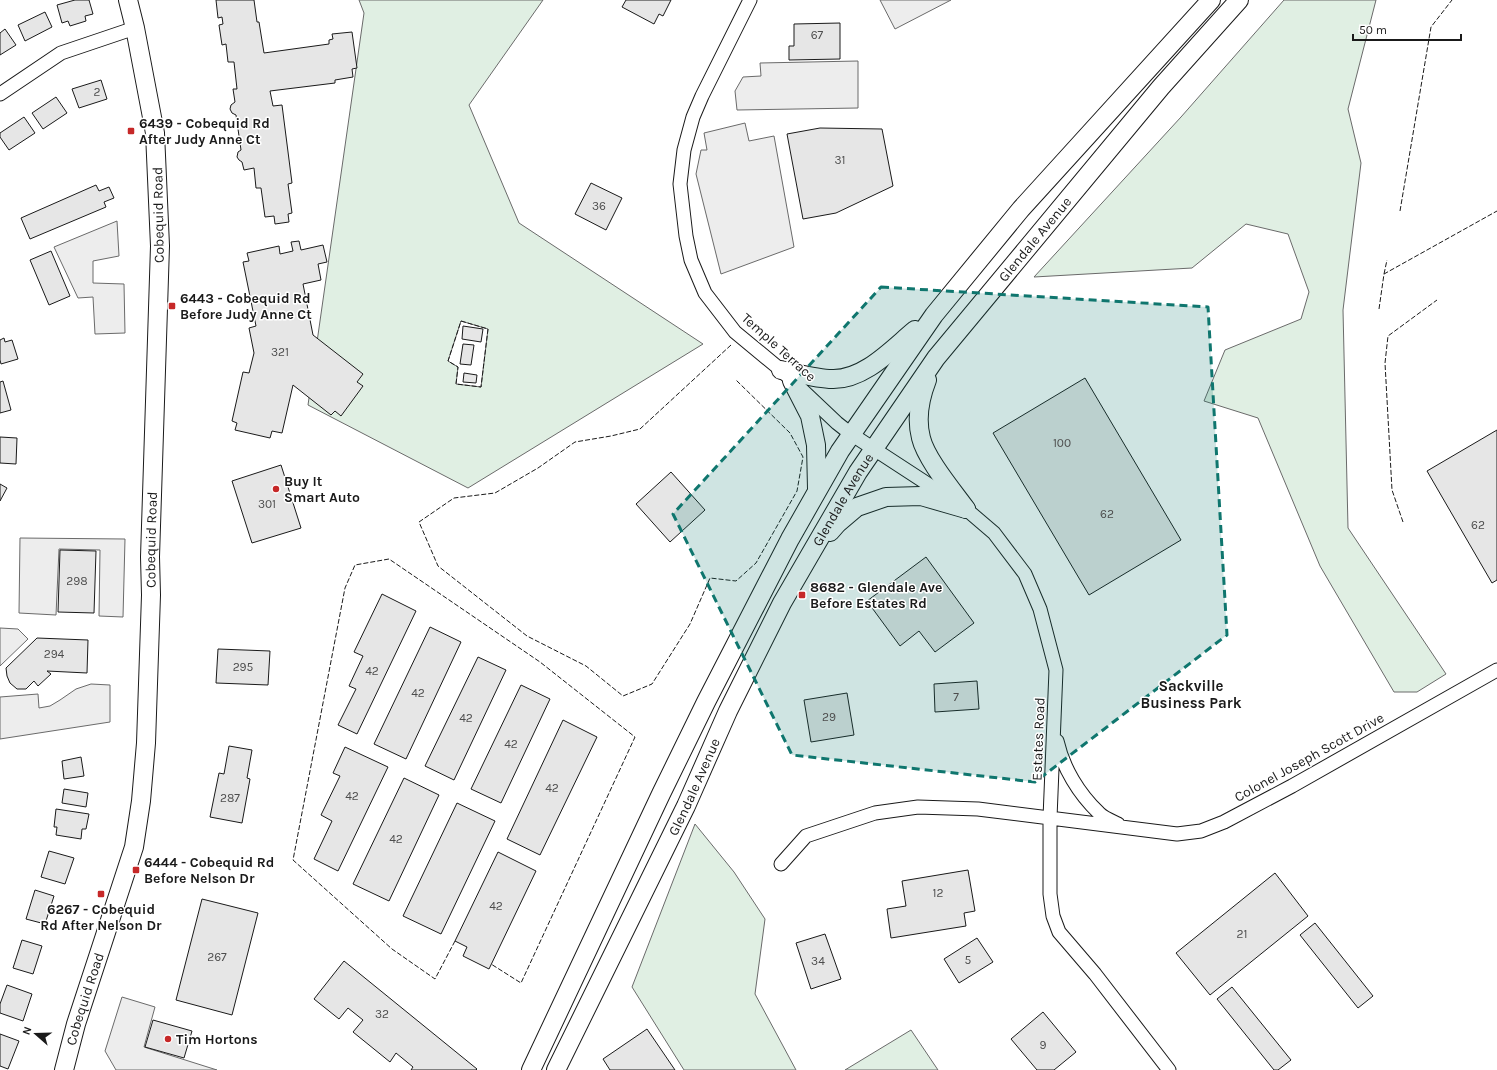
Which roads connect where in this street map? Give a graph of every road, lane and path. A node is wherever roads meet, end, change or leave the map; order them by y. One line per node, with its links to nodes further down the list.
1 (128, 0): 5 (main road, Cobequid Road)
2 (750, 0): 9 (street, Temple Terrace)
3 (1211, 0): 7 (main road, Glendale Avenue)
4 (1239, 0): 8 (main road, Glendale Avenue)
5 (135, 28): 6 (street); 20 (main road, Cobequid Road)
6 (0, 94)
7 (934, 314): 9 (main road); 10 (main road, Glendale Avenue)
8 (936, 358): 11 (main road, Glendale Avenue); 13 (main road)
9 (786, 376): 10 (street, Temple Terrace); 12 (main road)
10 (851, 434): 11 (street, Temple Terrace); 12 (main road, Glendale Avenue)
11 (874, 448): 13 (street, Estates Road); 14 (main road, Glendale Avenue)
12 (817, 490): 21 (main road, Glendale Avenue)
13 (966, 509): 14 (main road); 16 (street, Estates Road)
14 (812, 552): 22 (main road, Glendale Avenue)
15 (1497, 670): 18 (street, Colonel Joseph Scott Drive)
16 (1054, 728): 17 (street, Estates Road); 18 (street, Colonel Joseph Scott Drive)
17 (1050, 818): 18 (street, Colonel Joseph Scott Drive); 19 (street, Colonel Joseph Scott Drive); 23 (street, Estates Road)
18 (1125, 828)
19 (781, 864)
20 (64, 1070)
21 (531, 1070)
22 (556, 1070)
23 (1169, 1070)

